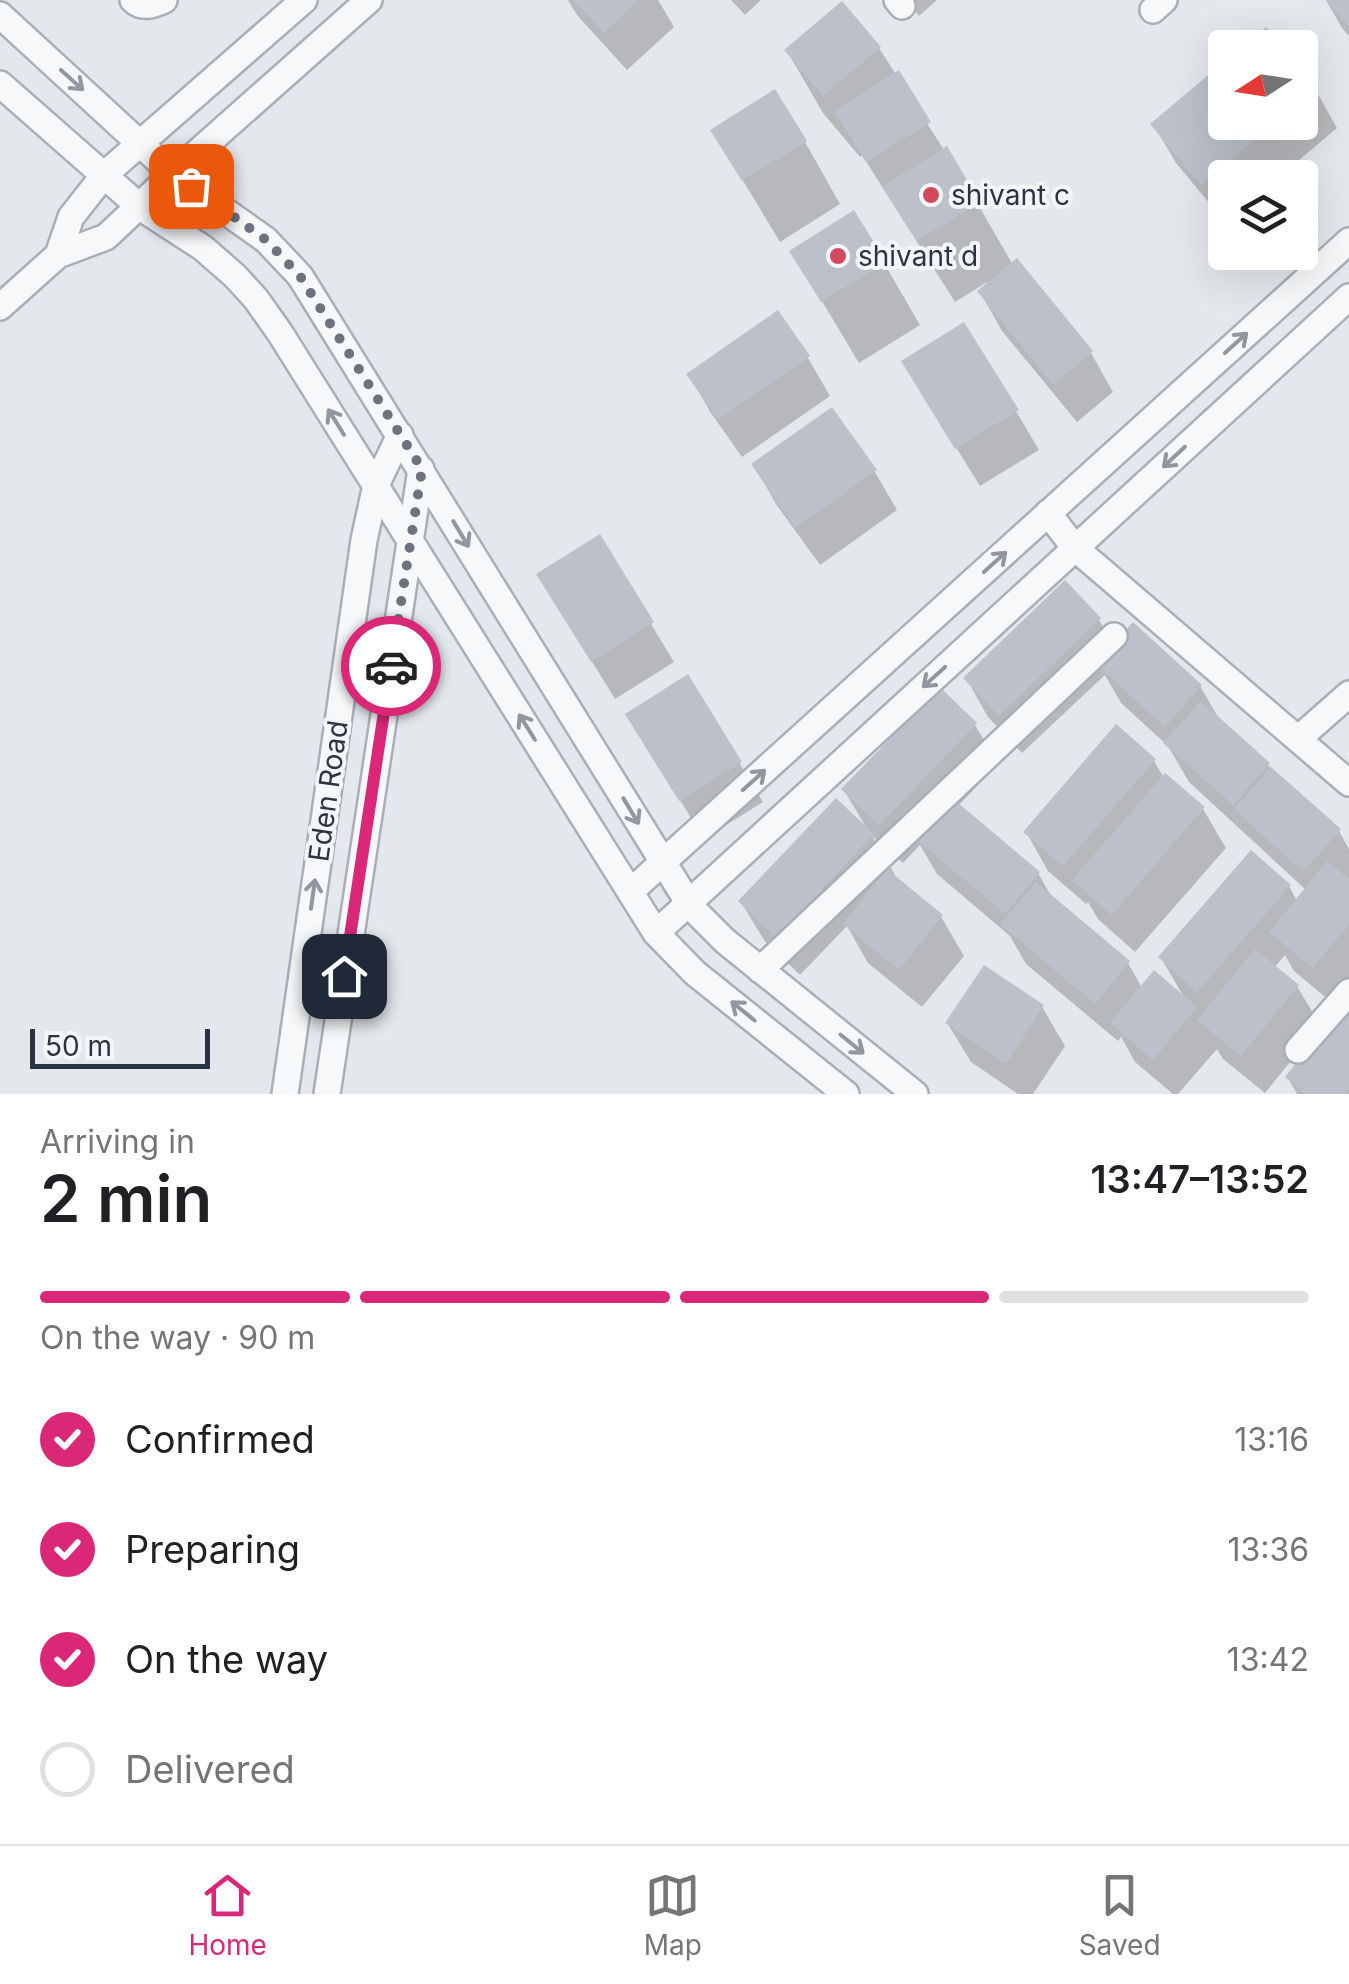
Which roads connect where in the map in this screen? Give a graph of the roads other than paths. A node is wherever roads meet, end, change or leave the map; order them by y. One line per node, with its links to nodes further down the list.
1 (132, 0): 2 (street)
2 (164, 0)
3 (304, 0): 7 (street)
4 (369, 0): 8 (street)
5 (0, 15): 7 (street, one-way to 7)
6 (0, 84): 9 (street)
7 (141, 143): 8 (street); 9 (street)
8 (173, 174): 10 (street); 15 (street)
9 (104, 175): 10 (street); 12 (street)
10 (140, 207): 12 (street); 17 (street, one-way to 10)
11 (1349, 240): 18 (street, one-way to 11)
12 (58, 255): 14 (street)
13 (1349, 297): 20 (street, one-way to 20)
14 (0, 307)
15 (400, 435): 16 (street); 17 (street, Eden Road)
16 (422, 469): 19 (street, Eden Road); 25 (street, one-way to 25)
17 (376, 485): 19 (street); 32 (street, Eden Road, one-way to 17)
18 (1048, 514): 20 (street); 25 (street, one-way to 18)
19 (410, 541): 26 (street, one-way to 19); 33 (street, Eden Road)
20 (1075, 548): 23 (street); 27 (street, one-way to 27)
21 (1114, 636): 29 (street)
22 (1349, 694): 23 (street)
23 (1298, 740): 24 (street)
24 (1349, 784)
25 (663, 863): 26 (street); 27 (street)
26 (630, 892): 28 (street)
27 (688, 902): 28 (street); 29 (street)
28 (656, 932): 34 (street, one-way to 28)
29 (760, 970): 35 (street, one-way to 35)
30 (1349, 992): 31 (street)
31 (1298, 1050)
32 (285, 1094)
33 (327, 1094)
34 (846, 1094)
35 (915, 1094)

